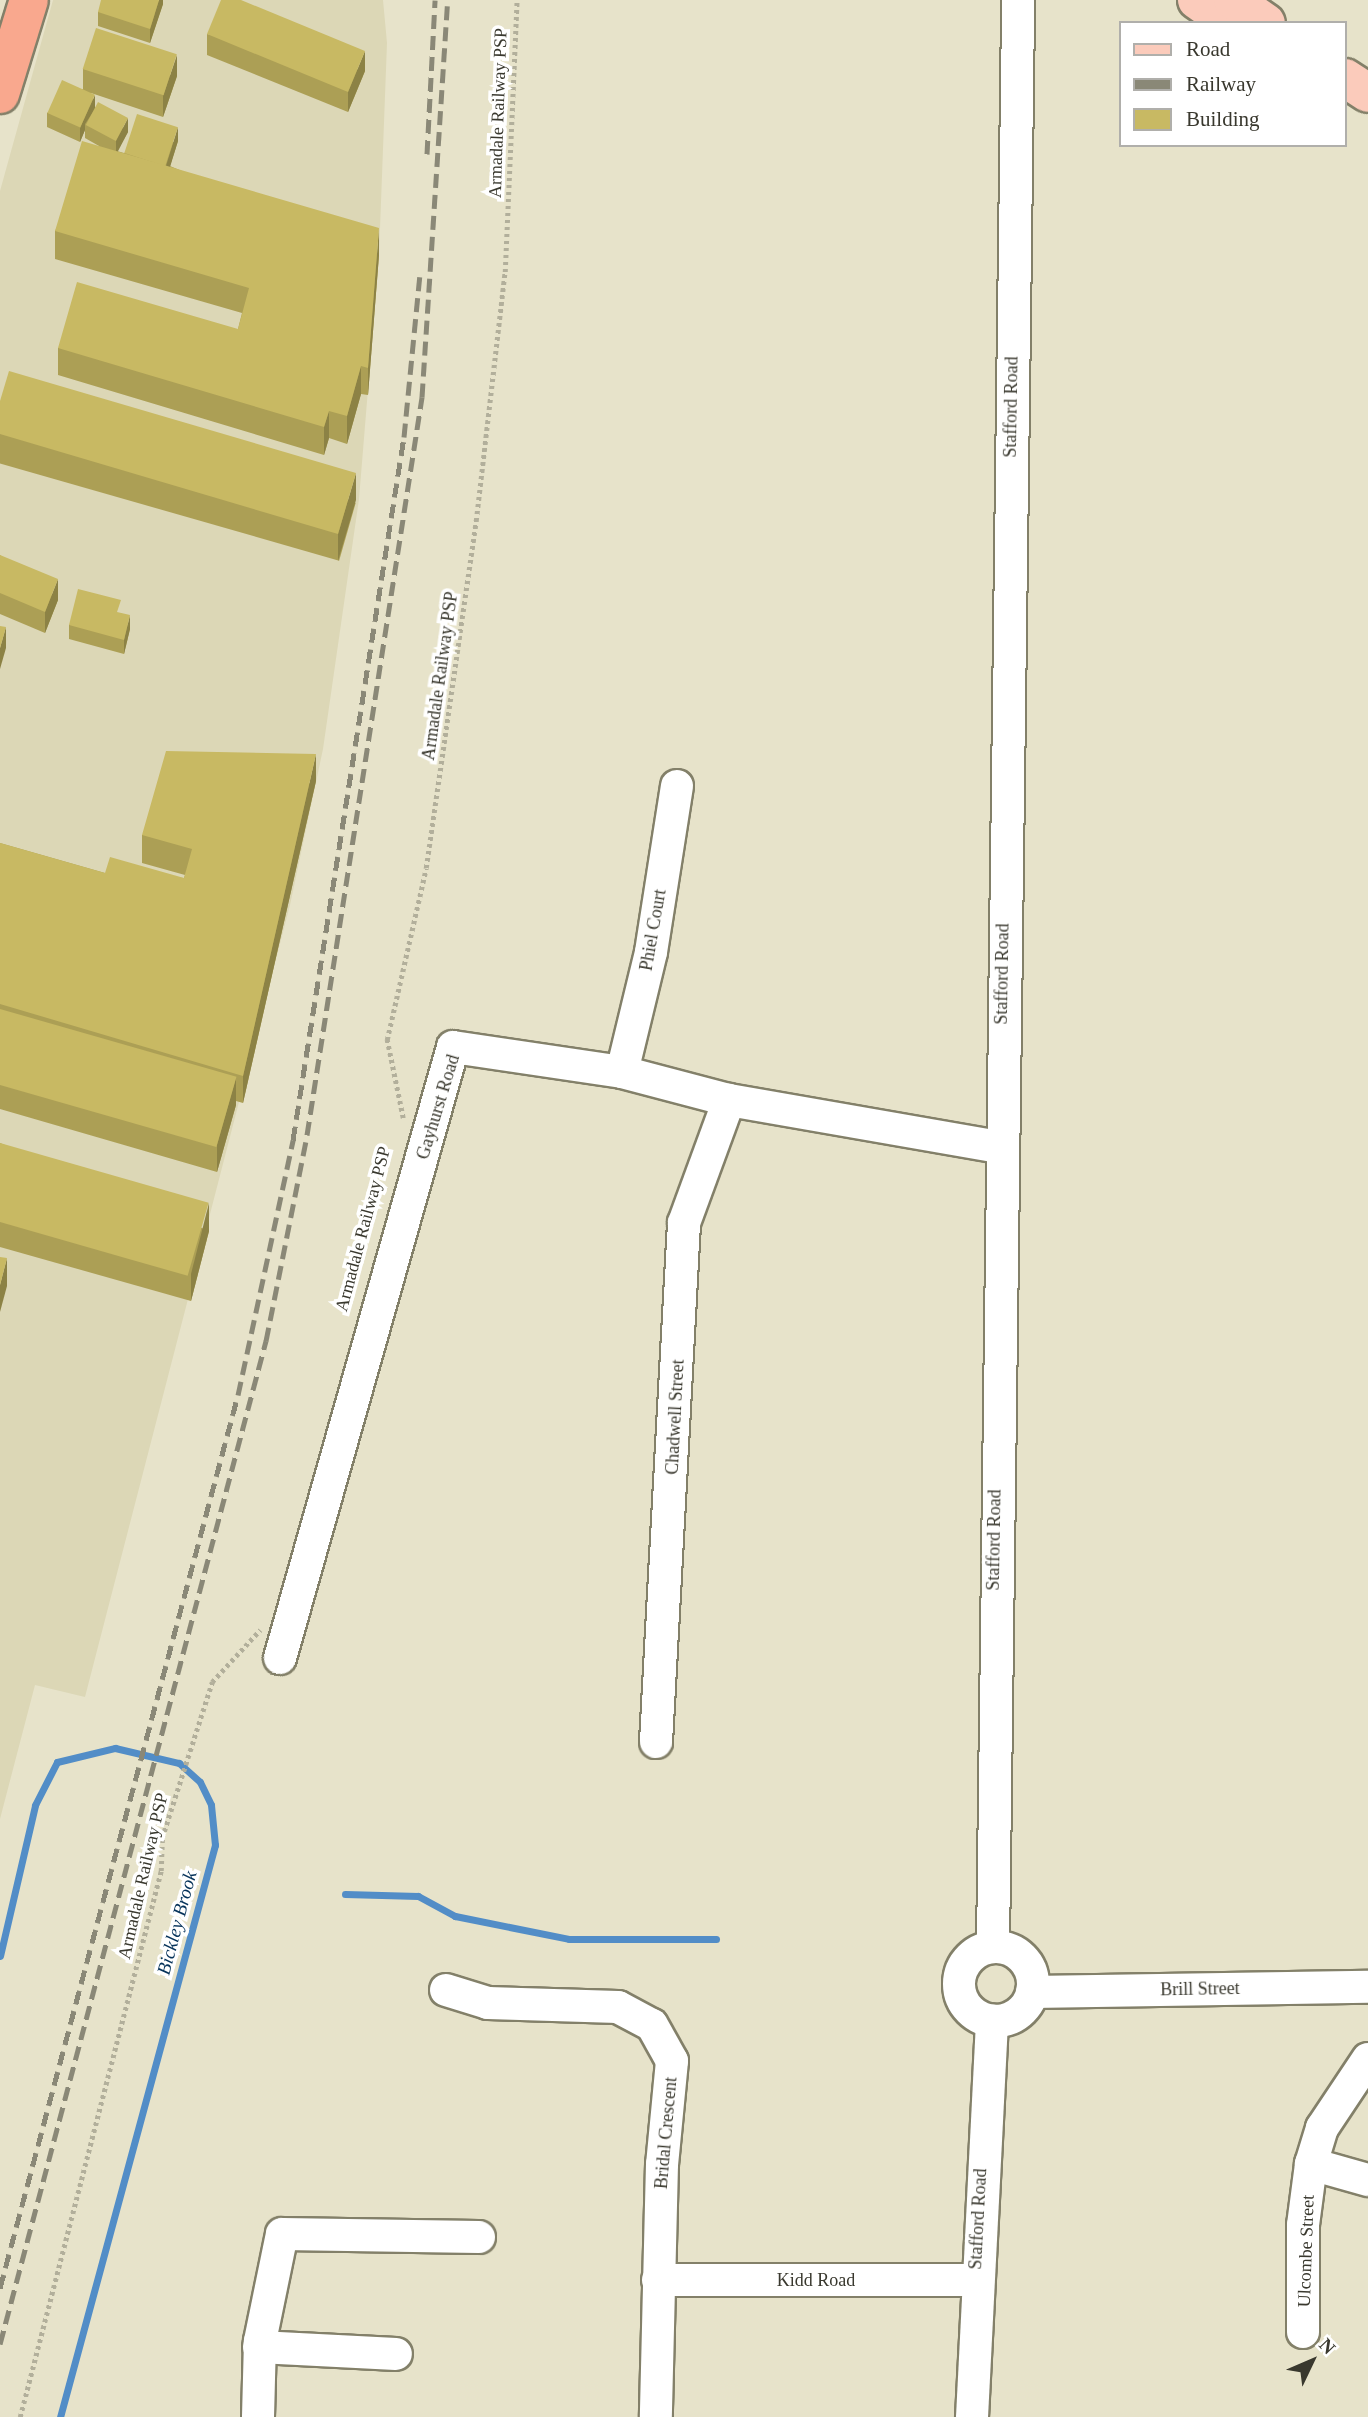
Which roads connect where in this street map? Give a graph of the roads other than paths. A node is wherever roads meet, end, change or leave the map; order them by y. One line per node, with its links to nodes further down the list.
1 (3, 0): 6 (highway)
2 (29, 0): 11 (highway)
3 (1018, 0): 17 (street, Stafford Road)
4 (1197, 0): 7 (main road)
5 (1233, 0): 8 (main road)
6 (0, 13)
7 (1227, 21)
8 (1263, 21)
9 (1347, 79): 10 (main road)
10 (1368, 93)
11 (0, 94)
12 (1347, 104): 13 (main road)
13 (1368, 118)
14 (677, 786): 15 (street, Phiel Court)
15 (622, 1072): 16 (street, Gayhurst Road); 18 (street, Gayhurst Road)
16 (729, 1100): 17 (street, Gayhurst Road); 19 (street, Chadwell Street)
17 (999, 1147): 20 (street, Stafford Road)
18 (280, 1658)
19 (656, 1742)
20 (993, 1947): 23 (street); 24 (street)
21 (1368, 1987): 23 (street, Brill Street)
22 (446, 1990): 29 (street, Bridal Crescent)
23 (1032, 1992): 24 (street)
24 (992, 2021): 30 (street, Stafford Road)
25 (1368, 2059): 26 (street, Ulcombe Street)
26 (1311, 2164): 27 (street); 31 (street, Ulcombe Street)
27 (1368, 2180)
28 (480, 2237): 32 (street)
29 (658, 2280): 30 (street, Kidd Road); 35 (street, Bridal Crescent)
30 (974, 2280): 36 (street, Stafford Road)
31 (1303, 2332)
32 (259, 2347): 33 (street); 34 (street)
33 (396, 2354)
34 (258, 2417)
35 (656, 2417)
36 (972, 2417)

